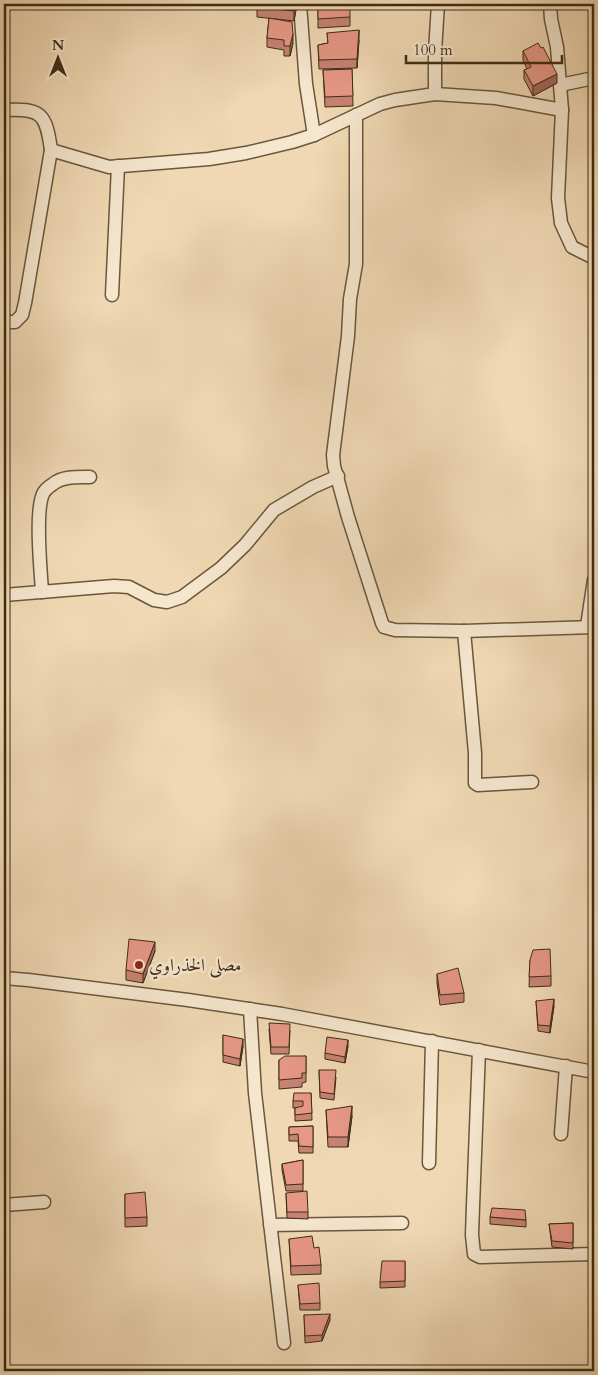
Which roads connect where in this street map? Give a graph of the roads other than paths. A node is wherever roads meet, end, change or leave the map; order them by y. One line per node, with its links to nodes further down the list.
1 (300, 4): 10 (street)
2 (438, 4): 6 (street)
3 (550, 4): 5 (street)
4 (594, 78): 5 (street)
5 (560, 85): 8 (street)
6 (435, 94): 8 (street); 9 (street)
7 (4, 110): 11 (street)
8 (562, 110): 13 (street)
9 (356, 115): 10 (street); 16 (street)
10 (314, 135): 12 (street)
11 (51, 150): 12 (street); 15 (street)
12 (118, 166): 14 (street)
13 (594, 258)
14 (112, 295)
15 (4, 322)
16 (338, 476): 19 (street); 22 (street)
17 (90, 477): 19 (street)
18 (594, 580): 21 (street)
19 (42, 592): 20 (street)
20 (4, 595)
21 (591, 626): 22 (street)
22 (464, 631): 23 (street)
23 (532, 782)
24 (4, 978): 25 (street)
25 (250, 1009): 26 (street); 35 (street)
26 (432, 1041): 27 (street); 31 (street)
27 (479, 1050): 28 (street); 36 (street)
28 (566, 1066): 29 (street); 30 (street)
29 (594, 1072)
30 (561, 1134)
31 (429, 1162)
32 (44, 1202): 33 (street)
33 (4, 1205)
34 (402, 1223): 35 (street)
35 (270, 1225): 37 (street)
36 (594, 1254)
37 (284, 1343)

